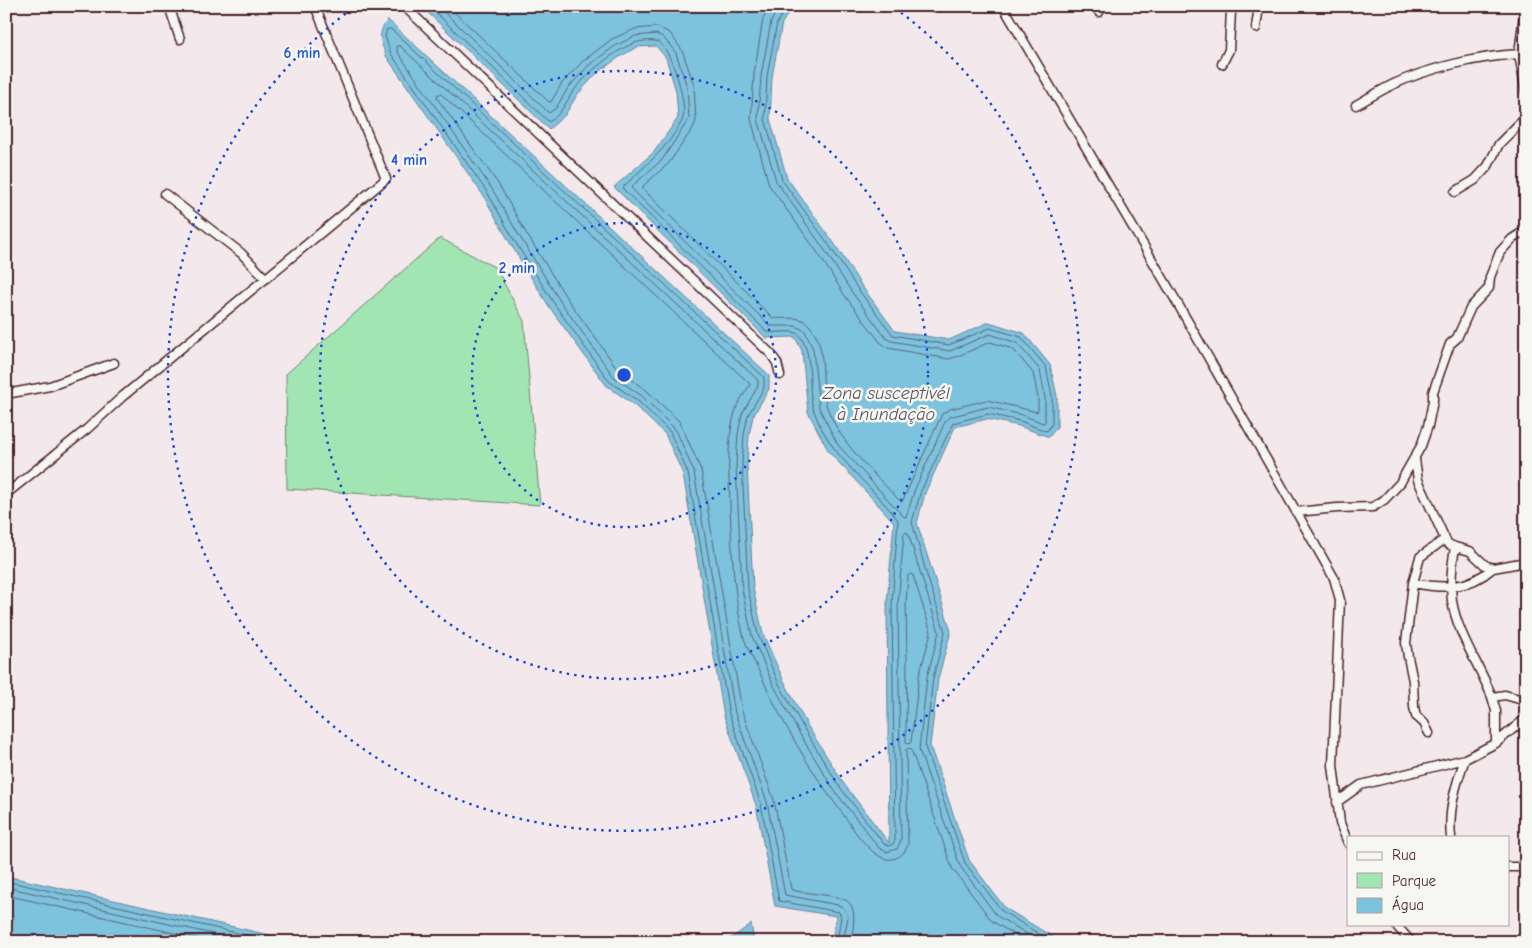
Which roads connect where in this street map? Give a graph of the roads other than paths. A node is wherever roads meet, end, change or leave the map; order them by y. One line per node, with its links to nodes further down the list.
1 (169, 6): 10 (street)
2 (315, 6): 19 (street)
3 (404, 6): 21 (street)
4 (1002, 6): 25 (street)
5 (1236, 6): 12 (street)
6 (1253, 6): 7 (street)
7 (1259, 6): 9 (street)
8 (1525, 6): 11 (street)
9 (1256, 28)
10 (180, 39)
11 (1519, 54): 13 (street); 14 (street)
12 (1222, 64)
13 (1526, 92)
14 (1356, 105)
15 (1526, 117): 16 (street)
16 (1455, 192)
17 (165, 194): 19 (street)
18 (1525, 231): 23 (street)
19 (265, 278): 24 (street)
20 (114, 363): 22 (street)
21 (780, 375)
22 (6, 394)
23 (1415, 459): 25 (street); 26 (street)
24 (6, 494)
25 (1296, 512): 38 (street)
26 (1445, 539): 27 (street); 30 (street)
27 (1454, 547): 29 (street); 31 (street)
28 (1526, 562): 29 (street)
29 (1493, 568): 31 (street)
30 (1413, 583): 31 (street); 35 (street)
31 (1451, 588): 32 (street)
32 (1492, 697): 33 (street); 36 (street)
33 (1526, 701)
34 (1526, 718): 36 (street)
35 (1429, 733)
36 (1496, 743): 37 (street)
37 (1465, 759): 38 (street); 39 (street)
38 (1336, 802): 40 (street)
39 (1451, 836)
40 (1347, 840)
41 (1510, 867): 42 (street)
42 (1526, 867)
43 (1397, 926): 44 (street)
44 (1411, 942)

